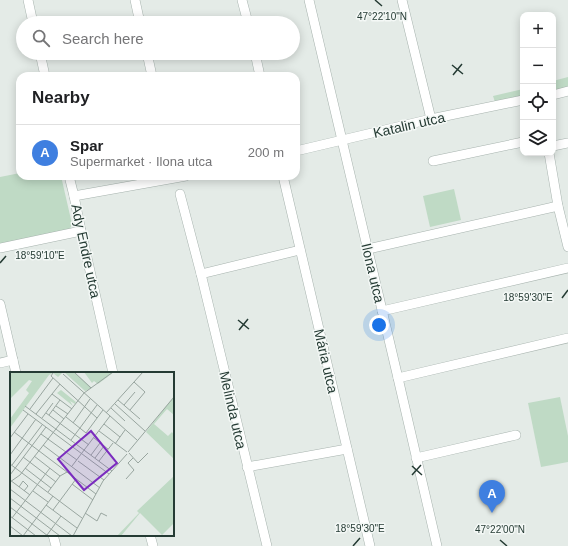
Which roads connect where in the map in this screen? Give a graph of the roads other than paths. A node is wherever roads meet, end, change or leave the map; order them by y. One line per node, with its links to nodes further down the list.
1 (28, 0): 6 (street)
2 (135, 0): 7 (street)
3 (242, 0): 8 (street)
4 (309, 0): 19 (street, Ilona utca)
5 (402, 0): 18 (street)
6 (31, 16)
7 (138, 16)
8 (246, 16)
9 (42, 60): 12 (street)
10 (149, 60): 13 (street)
11 (256, 60): 14 (street)
12 (44, 72)
13 (151, 72)
14 (259, 72)
15 (568, 91): 16 (street)
16 (556, 94)
17 (520, 101): 18 (street, Katalin utca)
18 (431, 119): 19 (street, Katalin utca)
19 (342, 140): 23 (street, Katalin utca); 35 (street, Ilona utca)
20 (520, 143): 25 (street)
21 (568, 143): 22 (street)
22 (556, 145)
23 (300, 150)
24 (550, 156): 31 (street)
25 (433, 161)
26 (70, 180): 30 (street, Ady Endre utca)
27 (160, 180): 30 (street)
28 (284, 180): 36 (street, Mária utca)
29 (180, 194): 38 (street, Melinda utca)
30 (74, 196): 32 (street, Ady Endre utca)
31 (558, 206): 33 (street); 35 (street)
32 (81, 230): 34 (street); 45 (street, Ady Endre utca)
33 (568, 247)
34 (0, 248)
35 (368, 249): 40 (street, Ilona utca)
36 (300, 250): 38 (street); 48 (street, Mária utca)
37 (568, 268): 40 (street)
38 (201, 274): 50 (street, Melinda utca)
39 (0, 304): 42 (street)
40 (382, 311): 46 (street, Ilona utca)
41 (568, 338): 46 (street)
42 (13, 360): 43 (street); 44 (street)
43 (0, 363)
44 (16, 372)
45 (113, 372)
46 (398, 378): 49 (street, Ilona utca)
47 (516, 435): 49 (street)
48 (347, 449): 50 (street); 56 (street, Mária utca)
49 (416, 458): 57 (street, Ilona utca)
50 (247, 467): 55 (street, Melinda utca)
51 (53, 536): 53 (street)
52 (150, 536): 54 (street)
53 (56, 546)
54 (153, 546)
55 (266, 546)
56 (370, 546)
57 (437, 546)

